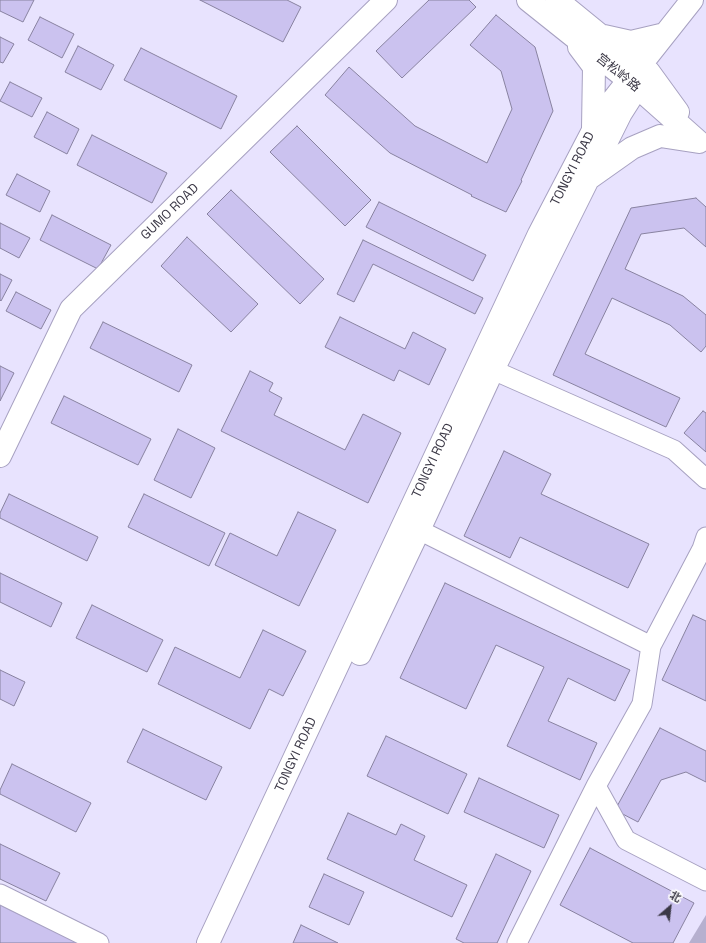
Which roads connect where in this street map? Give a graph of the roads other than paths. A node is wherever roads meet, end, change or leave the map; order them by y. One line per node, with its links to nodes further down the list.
1 (386, 0): 14 (main road, GUMO ROAD)
2 (528, 0): 6 (main road, 宫松岭路)
3 (557, 0): 8 (main road)
4 (692, 0): 7 (main road, TONGYI ROAD)
5 (706, 2): 9 (main road, TONGYI ROAD)
6 (567, 32): 9 (main road, 宫松岭路); 10 (main road)
7 (665, 34): 8 (main road); 9 (main road, TONGYI ROAD)
8 (600, 35): 9 (main road)
9 (639, 76): 10 (main road, TONGYI ROAD); 11 (main road, 宫松岭路); 12 (main road, TONGYI ROAD)
10 (593, 130): 23 (main road, TONGYI ROAD)
11 (703, 146): 12 (main road)
12 (589, 179): 13 (main road, TONGYI ROAD)
13 (493, 370): 15 (street); 16 (main road, TONGYI ROAD)
14 (0, 456)
15 (706, 479)
16 (419, 530): 18 (street); 24 (main road, TONGYI ROAD)
17 (706, 537): 18 (street)
18 (651, 646): 19 (street)
19 (596, 786): 20 (street); 25 (street)
20 (706, 881)
21 (0, 894): 22 (street)
22 (99, 943)
23 (208, 943)
24 (223, 943)
25 (517, 943)

